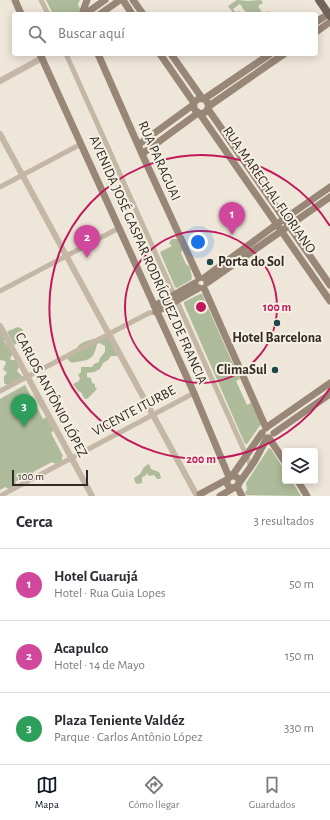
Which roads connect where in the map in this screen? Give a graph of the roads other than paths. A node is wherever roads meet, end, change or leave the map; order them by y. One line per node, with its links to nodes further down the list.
1 (15, 0): 8 (main road)
2 (41, 0): 9 (street)
3 (87, 0): 10 (main road)
4 (105, 0): 11 (main road)
5 (122, 0): 12 (main road); 13 (main road)
6 (133, 0): 14 (main road)
7 (319, 0): 15 (main road)
8 (20, 12)
9 (47, 12)
10 (84, 12)
11 (87, 12)
12 (103, 12)
13 (131, 12)
14 (142, 12)
15 (330, 16): 16 (main road); 17 (main road)
16 (318, 21)
17 (318, 30)
18 (42, 56): 27 (street); 33 (main road, AVENIDA JOSÉ GASPAR RODRÍGUEZ DE FRANCIA)
19 (67, 56): 49 (street)
20 (99, 56): 34 (main road, RUA PARAGUAI)
21 (161, 56): 29 (main road)
22 (172, 56): 28 (main road)
23 (267, 56): 25 (main road)
24 (281, 56): 26 (main road)
25 (263, 59): 26 (main road); 28 (main road)
26 (268, 65): 30 (main road)
27 (0, 81)
28 (203, 99): 29 (main road); 30 (main road)
29 (194, 104): 31 (main road); 34 (main road)
30 (208, 108): 31 (main road); 40 (main road, RUA MARECHAL FLORIANO)
31 (199, 113): 35 (main road); 41 (main road, RUA MARECHAL FLORIANO)
32 (0, 134): 36 (street)
33 (81, 144): 36 (street); 43 (main road, AVENIDA JOSÉ GASPAR RODRÍGUEZ DE FRANCIA)
34 (138, 145): 35 (main road, RUA PARAGUAI)
35 (142, 154): 46 (main road, RUA PARAGUAI)
36 (22, 175): 37 (street); 45 (street)
37 (0, 187)
38 (330, 187): 40 (main road)
39 (330, 197): 42 (main road)
40 (284, 219): 41 (main road); 42 (main road, RUA MARECHAL FLORIANO)
41 (277, 224): 44 (main road, RUA MARECHAL FLORIANO); 46 (main road)
42 (289, 226): 44 (main road); 47 (main road, RUA MARECHAL FLORIANO)
43 (119, 228): 45 (street); 51 (main road, AVENIDA JOSÉ GASPAR RODRÍGUEZ DE FRANCIA)
44 (282, 231): 46 (main road); 50 (main road, RUA MARECHAL FLORIANO)
45 (66, 255): 48 (street); 53 (street)
46 (201, 283): 49 (main road); 60 (main road, RUA PARAGUAI)
47 (330, 285)
48 (0, 291)
49 (176, 298): 51 (main road); 61 (street)
50 (330, 301)
51 (155, 309): 53 (street); 57 (main road, AVENIDA JOSÉ GASPAR RODRÍGUEZ DE FRANCIA)
52 (0, 326): 54 (street, CARLOS ANTÔNIO LÓPEZ)
53 (109, 334): 54 (street); 59 (street)
54 (28, 377): 56 (street); 63 (street, CARLOS ANTÔNIO LÓPEZ)
55 (330, 383): 60 (main road)
56 (0, 392)
57 (194, 393): 59 (street, VICENTE ITURBE); 65 (main road, AVENIDA JOSÉ GASPAR RODRÍGUEZ DE FRANCIA)
58 (330, 394): 60 (main road)
59 (153, 415): 63 (street, VICENTE ITURBE); 68 (street)
60 (268, 433): 61 (main road); 62 (main road, RUA PARAGUAI); 64 (main road)
61 (246, 455): 64 (street); 65 (main road)
62 (282, 457)
63 (71, 458): 69 (street, VICENTE ITURBE); 70 (street, CARLOS ANTÔNIO LÓPEZ)
64 (251, 466): 67 (main road)
65 (230, 477): 67 (main road, AVENIDA JOSÉ GASPAR RODRÍGUEZ DE FRANCIA); 68 (main road)
66 (300, 484): 73 (main road)
67 (237, 486): 71 (main road); 72 (main road)
68 (198, 495)
69 (0, 496)
70 (92, 496)
71 (220, 496)
72 (242, 496)
73 (308, 496)

